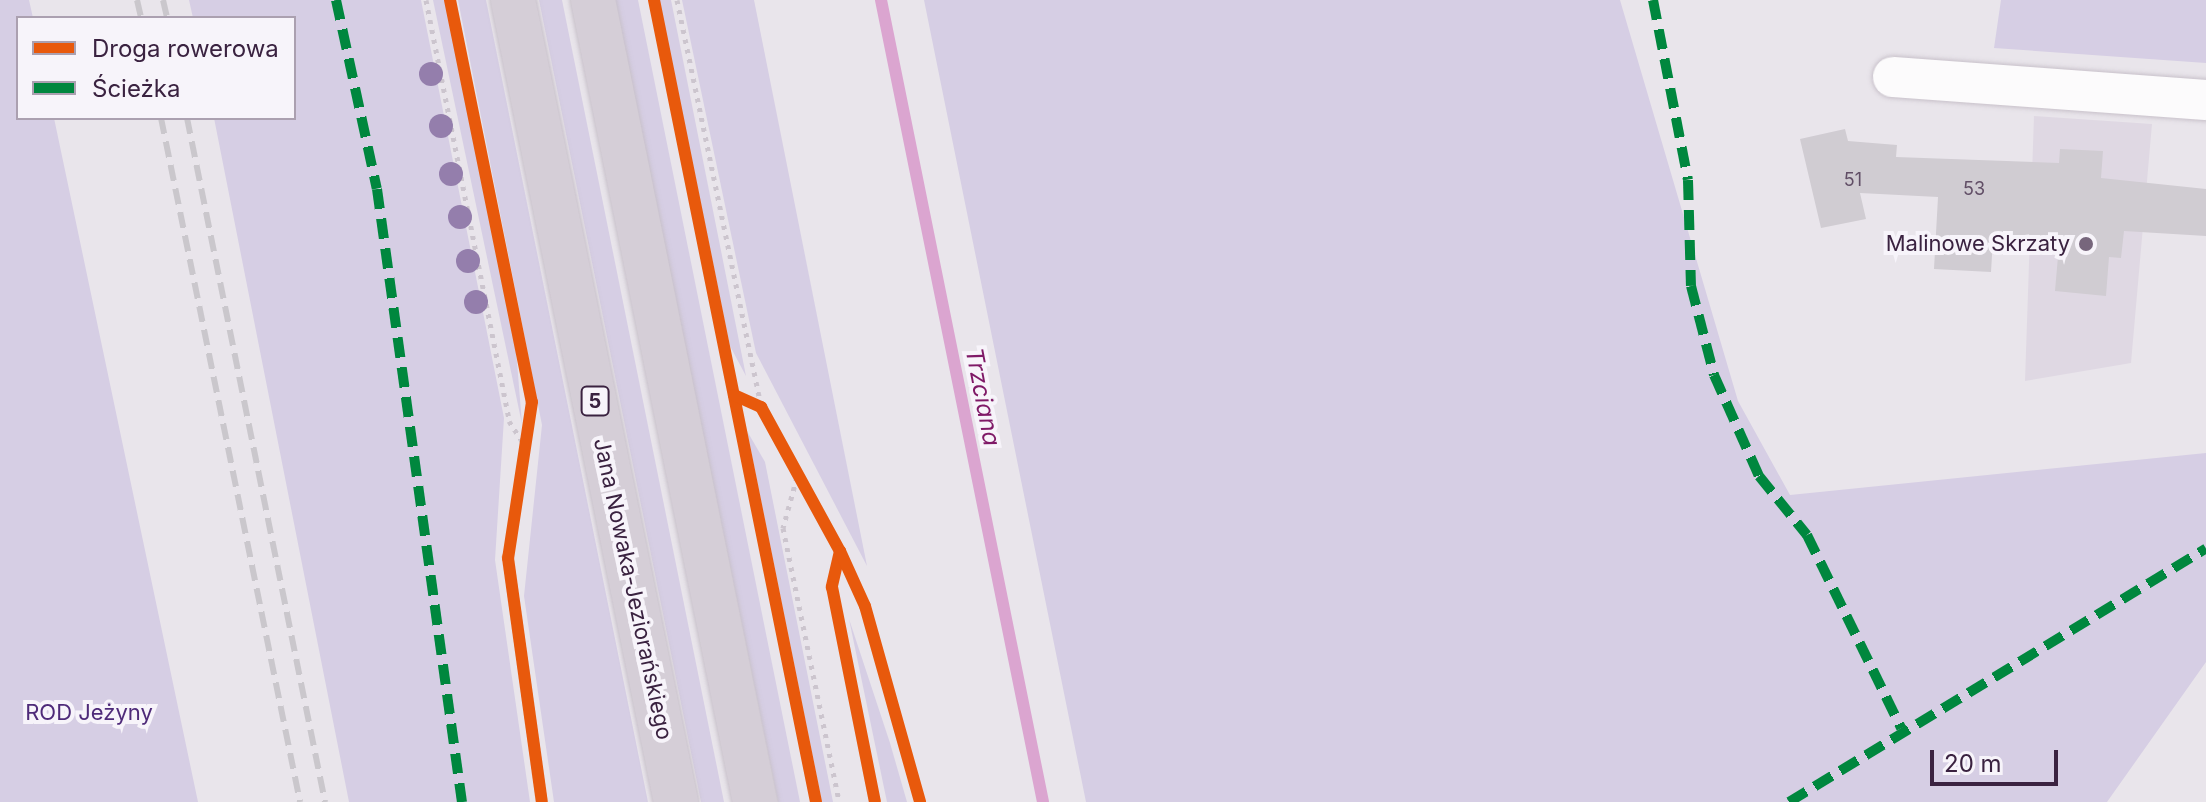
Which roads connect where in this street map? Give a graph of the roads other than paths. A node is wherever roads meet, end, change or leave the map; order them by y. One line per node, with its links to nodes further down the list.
1 (513, 0): 5 (main road, Jana Nowaka-Jeziorańskiego / 5)
2 (593, 0): 6 (main road)
3 (1893, 77): 4 (street)
4 (2206, 100)
5 (676, 802)
6 (755, 802)

